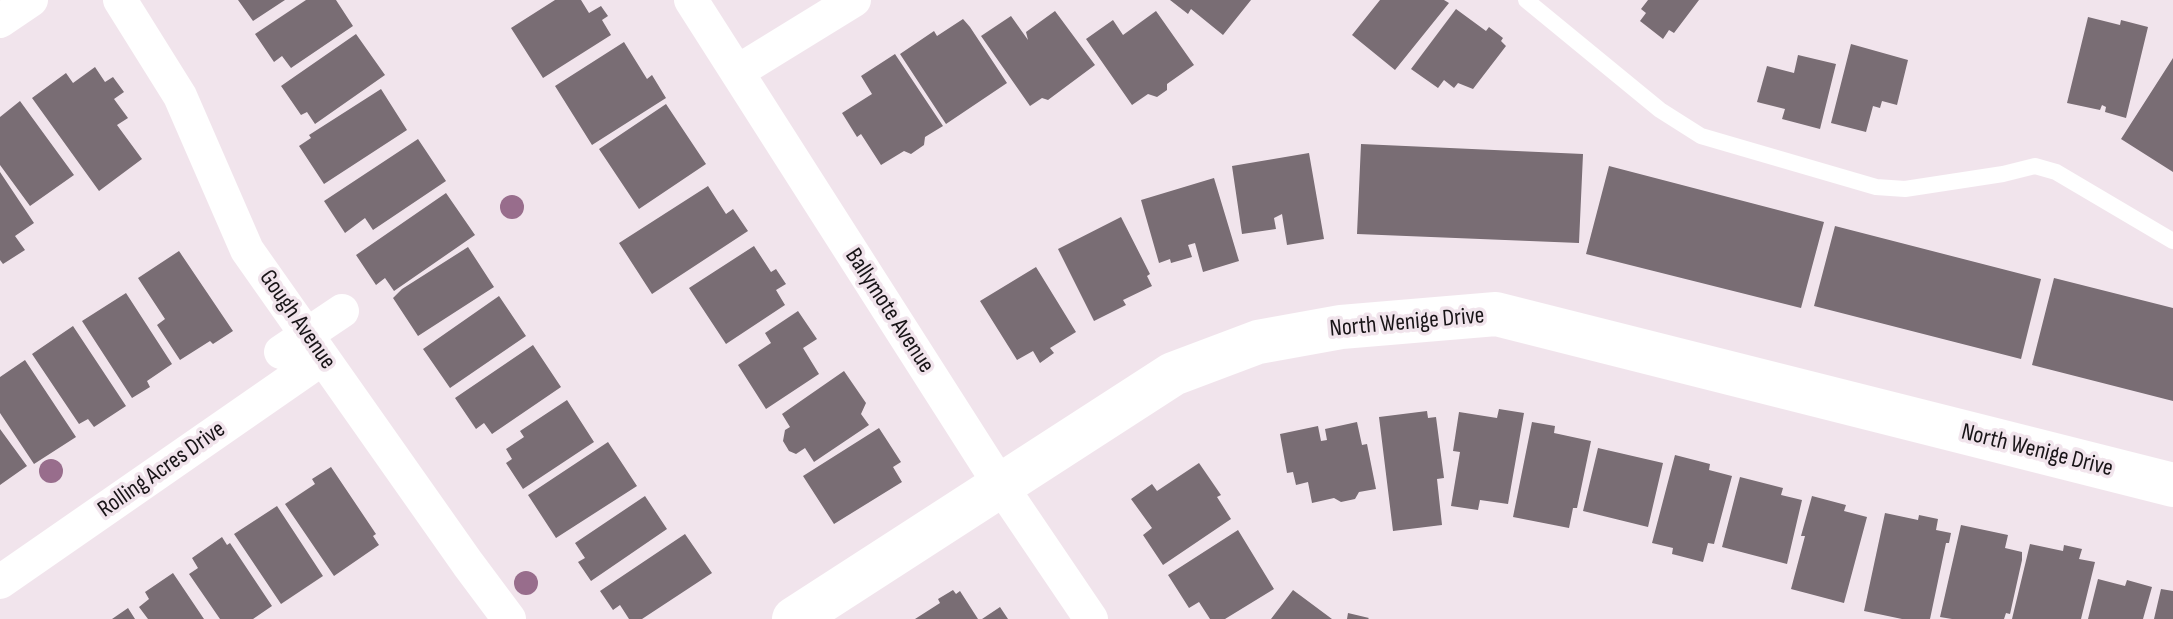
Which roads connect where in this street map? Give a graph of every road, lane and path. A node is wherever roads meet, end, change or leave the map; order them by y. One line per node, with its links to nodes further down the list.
1 (31, 0): 6 (street)
2 (120, 0): 10 (street, Gough Avenue)
3 (691, 0): 7 (street, Ballymote Avenue)
4 (854, 0): 7 (street)
5 (1526, 0): 8 (lane)
6 (0, 21)
7 (737, 72): 12 (street, Ballymote Avenue)
8 (2173, 241)
9 (342, 311): 10 (street, Rolling Acres Drive)
10 (304, 348): 13 (street, Rolling Acres Drive); 14 (street, Gough Avenue)
11 (2173, 485): 12 (street, North Wenige Drive)
12 (1001, 486): 15 (street, North Wenige Drive); 16 (street, Ballymote Avenue)
13 (0, 582)
14 (509, 619)
15 (794, 619)
16 (1091, 619)

